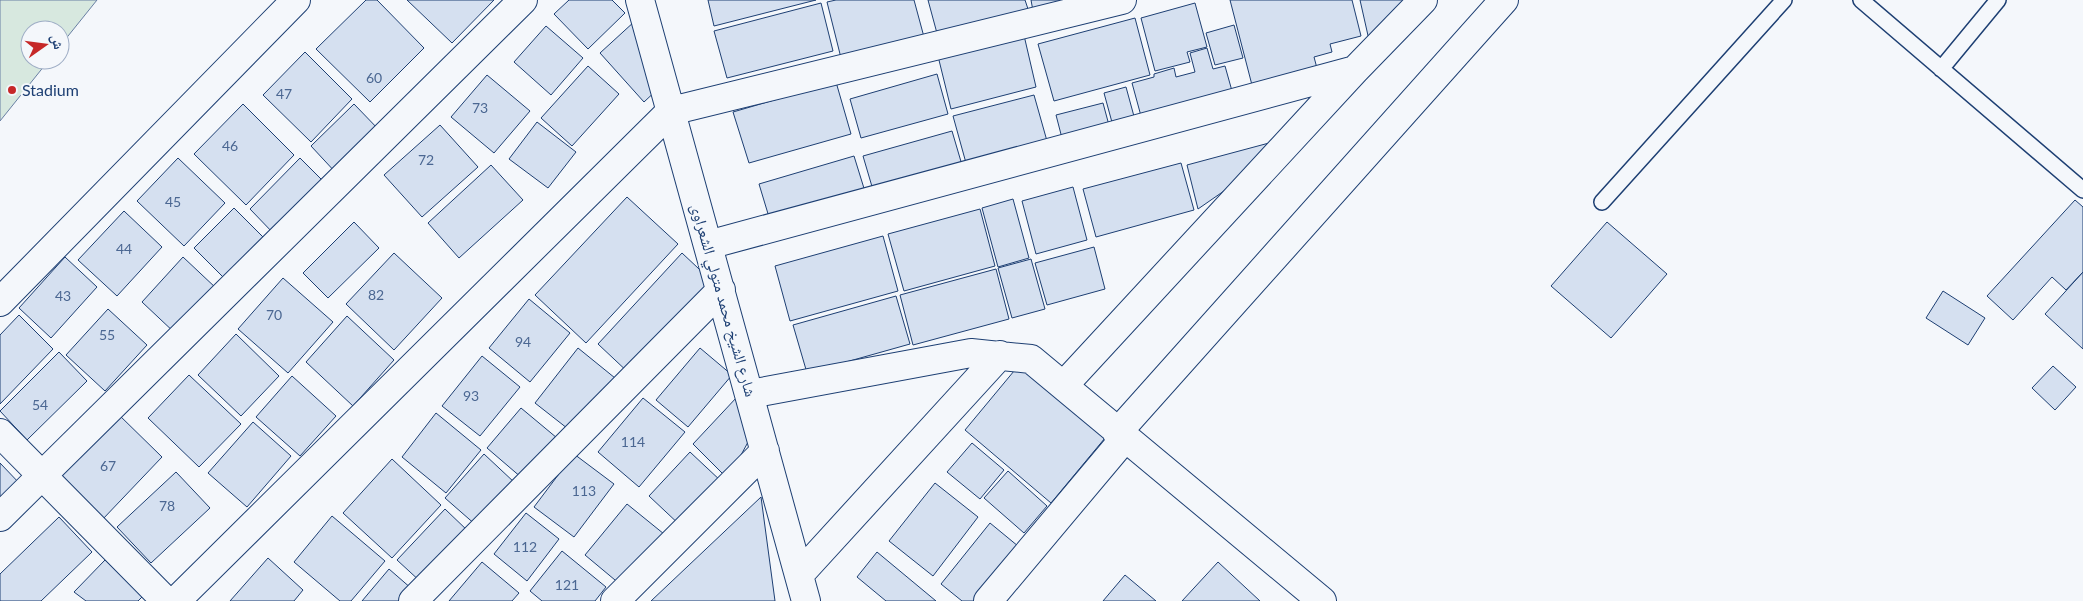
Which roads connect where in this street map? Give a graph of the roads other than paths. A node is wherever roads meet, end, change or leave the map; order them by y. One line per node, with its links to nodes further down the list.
1 (296, 0): 17 (street)
2 (523, 0): 24 (street)
3 (640, 0): 12 (street, شارع الشيخ محمد متولي الشعراوى)
4 (1122, 0): 12 (street)
5 (1423, 0): 11 (street)
6 (1504, 0): 22 (street)
7 (1784, 0): 14 (lane)
8 (1861, 0): 10 (lane)
9 (1998, 0): 10 (lane)
10 (1941, 69): 13 (lane)
11 (1355, 70): 15 (street); 19 (street)
12 (671, 111): 15 (street, شارع الشيخ محمد متولي الشعراوى); 28 (street)
13 (2083, 190)
14 (1602, 202)
15 (708, 245): 16 (street, شارع الشيخ محمد متولي الشعراوى)
16 (721, 290): 20 (street, شارع الشيخ محمد متولي الشعراوى); 29 (street)
17 (0, 302)
18 (1000, 355): 19 (street); 20 (street); 26 (street)
19 (1064, 385): 22 (street)
20 (750, 394): 23 (street, شارع الشيخ محمد متولي الشعراوى)
21 (0, 433): 24 (street)
22 (1121, 436): 31 (street); 32 (street)
23 (765, 451): 26 (street, شارع الشيخ محمد متولي الشعراوى); 30 (street)
24 (41, 476): 25 (street); 27 (street)
25 (0, 517)
26 (803, 588)
27 (166, 601)
28 (176, 601)
29 (413, 601)
30 (615, 601)
31 (988, 601)
32 (1322, 601)

